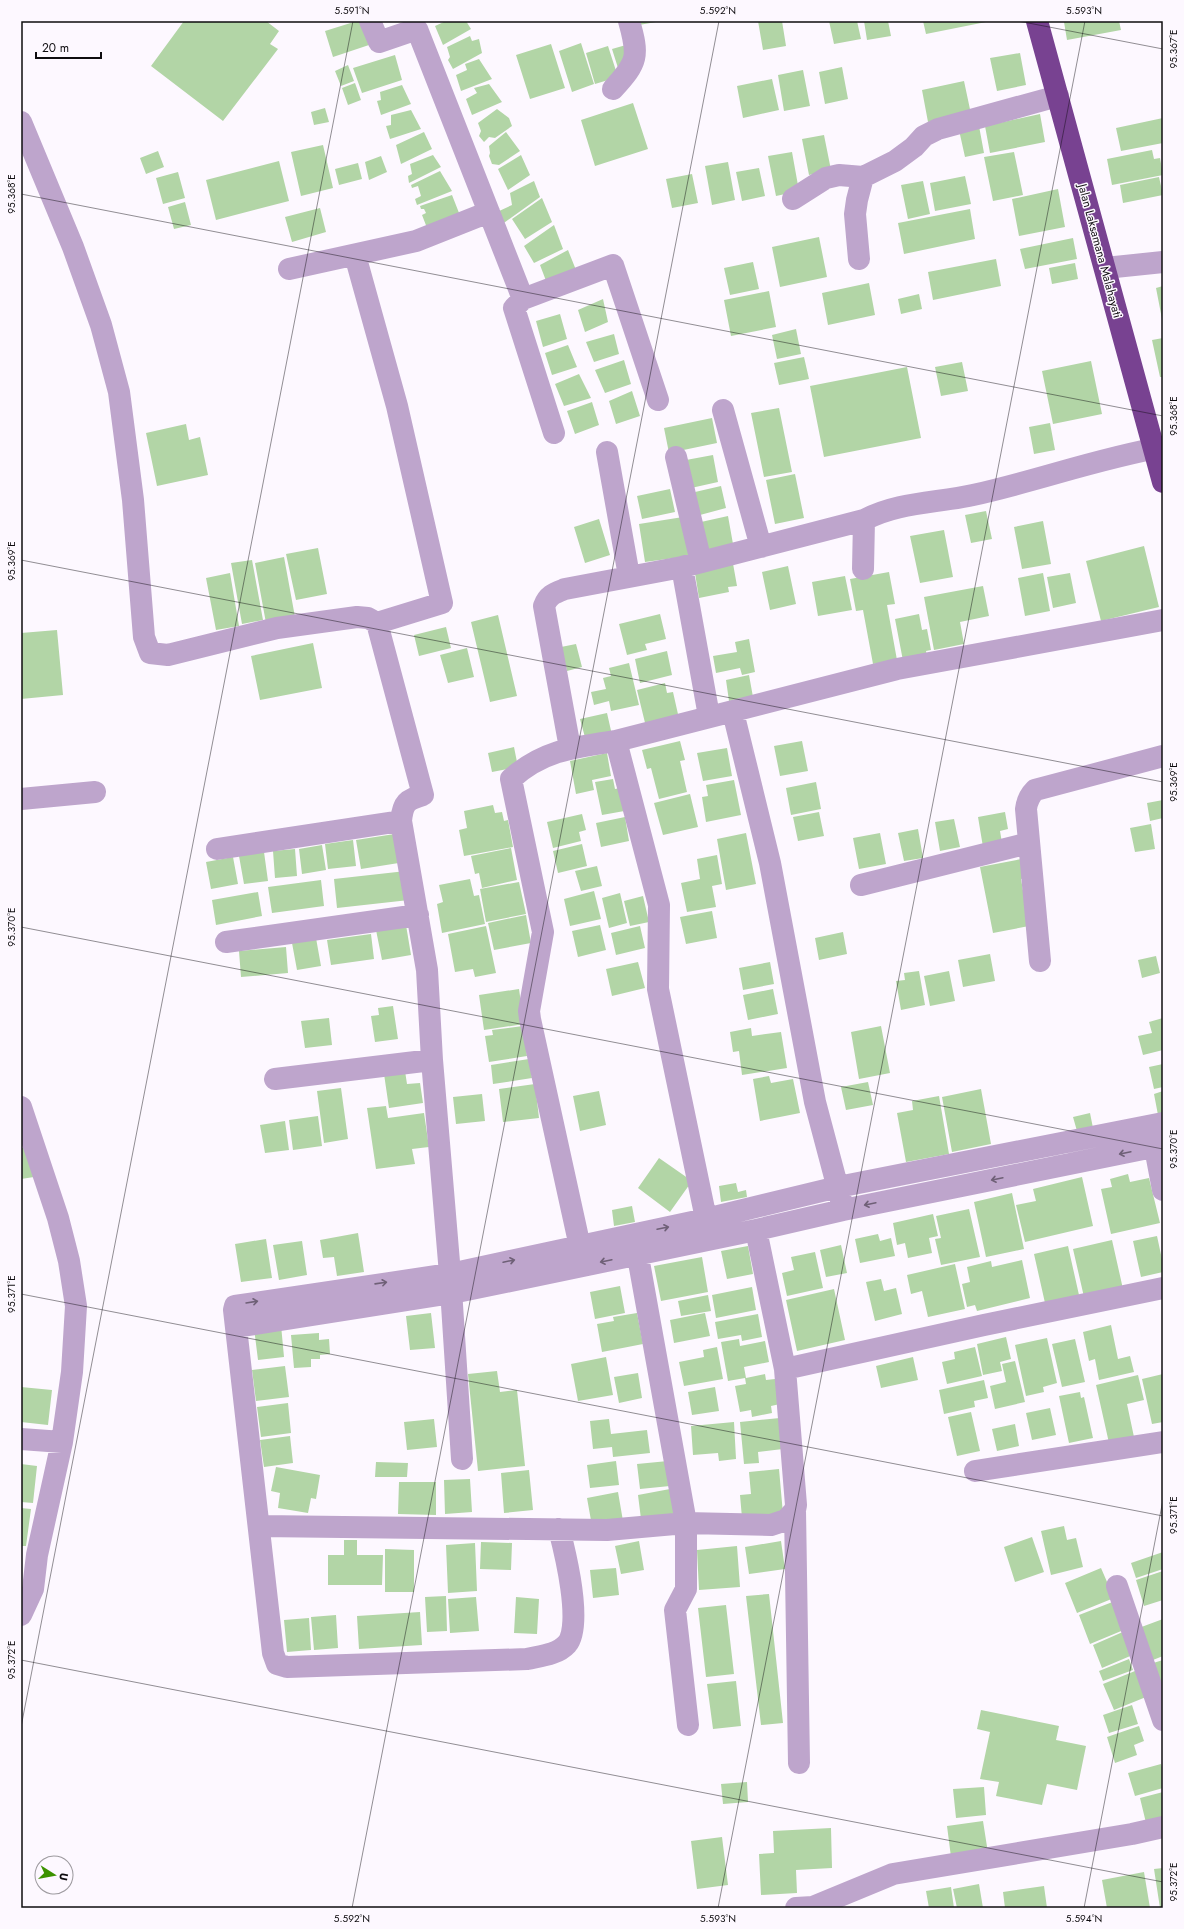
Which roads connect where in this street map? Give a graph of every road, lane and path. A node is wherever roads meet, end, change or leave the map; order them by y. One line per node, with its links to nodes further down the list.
1 (370, 21): 9 (street)
2 (629, 21): 4 (street)
3 (1037, 21): 5 (highway, Jalan Laksamana Malahayati)
4 (613, 89)
5 (1058, 96): 7 (street); 13 (highway, Jalan Laksamana Malahayati)
6 (21, 122): 29 (street)
7 (862, 177): 8 (street); 11 (street)
8 (793, 199)
9 (489, 212): 10 (street); 15 (street)
10 (355, 255): 14 (street); 29 (street)
11 (859, 259)
12 (1163, 262): 13 (street)
13 (1105, 268): 19 (highway, Jalan Laksamana Malahayati)
14 (289, 269)
15 (523, 299): 16 (street); 18 (street)
16 (658, 400)
17 (723, 410): 24 (street)
18 (554, 433)
19 (1159, 447): 22 (highway, Jalan Laksamana Malahayati); 23 (street)
20 (607, 452): 27 (street)
21 (676, 457): 25 (street)
22 (1163, 482)
23 (864, 520): 24 (street); 26 (street)
24 (760, 547): 25 (street)
25 (692, 565): 27 (street); 31 (street)
26 (863, 569)
27 (629, 576): 33 (street)
28 (1163, 620): 30 (street)
29 (377, 623): 37 (street)
30 (733, 712): 31 (street); 49 (street)
31 (709, 716): 32 (street)
32 (616, 741): 33 (street); 52 (street)
33 (570, 748): 55 (street)
34 (1163, 756): 38 (street)
35 (95, 792): 36 (street)
36 (21, 799)
37 (401, 821): 39 (street); 41 (street)
38 (1029, 843): 40 (street); 43 (street)
39 (217, 849)
40 (861, 885)
41 (418, 915): 42 (street); 44 (street)
42 (226, 942)
43 (1040, 961)
44 (432, 1060): 45 (street); 56 (street)
45 (275, 1079)
46 (21, 1107): 60 (street)
47 (1157, 1124): 48 (street); 49 (street)
48 (1159, 1146): 50 (street); 51 (street, one-way to 51)
49 (838, 1187): 51 (street); 52 (street)
50 (1163, 1190)
51 (843, 1210): 53 (street)
52 (708, 1229): 53 (street); 54 (street)
53 (756, 1230): 58 (street)
54 (636, 1244): 55 (street); 65 (street)
55 (582, 1256): 56 (street)
56 (451, 1283): 62 (street); 66 (street)
57 (1163, 1288): 58 (street)
58 (785, 1369): 64 (street)
59 (21, 1439): 60 (street)
60 (62, 1442): 68 (street)
61 (1163, 1442): 63 (street)
62 (462, 1459)
63 (975, 1471)
64 (795, 1510): 65 (street); 73 (street)
65 (686, 1523): 67 (street); 72 (street)
66 (260, 1526): 67 (street); 67 (street)
67 (559, 1529)
68 (29, 1557): 70 (street)
69 (1117, 1586): 71 (street)
70 (21, 1615)
71 (1163, 1720)
72 (688, 1725)
73 (798, 1763)
74 (1163, 1827): 75 (street)
75 (796, 1908)

